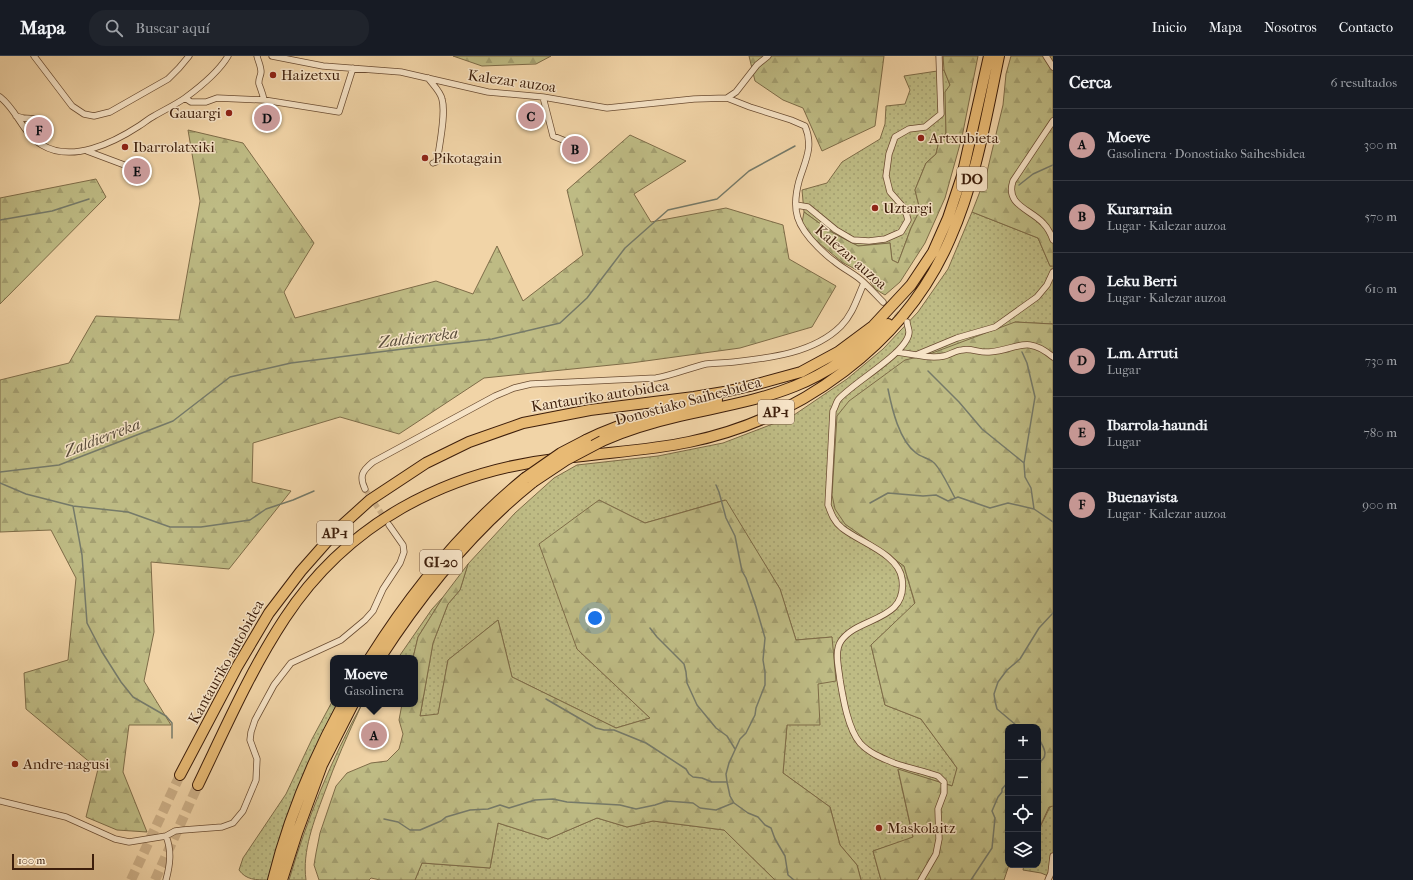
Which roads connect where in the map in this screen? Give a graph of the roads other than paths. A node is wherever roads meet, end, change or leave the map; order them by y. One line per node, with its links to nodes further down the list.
1 (34, 56): 2 (street)
2 (189, 56)
3 (228, 56): 16 (street)
4 (257, 56): 18 (street)
5 (272, 56): 12 (street, Kalezar auzoa)
6 (768, 56): 17 (street)
7 (940, 56): 26 (street)
8 (989, 56): 36 (highway, Kantauriko autobidea / AP-1)
9 (999, 56): 30 (highway, DO)
10 (1046, 56): 11 (street)
11 (1053, 67)
12 (353, 68): 13 (street, Kalezar auzoa); 18 (street)
13 (428, 78): 15 (street, Kalezar auzoa); 24 (street)
14 (0, 97): 19 (street)
15 (543, 97): 17 (street, Kalezar auzoa); 22 (street)
16 (185, 98): 18 (street); 23 (street)
17 (727, 98): 26 (street, Kalezar auzoa)
18 (264, 100)
19 (16, 116): 20 (street); 23 (street)
20 (38, 119)
21 (1053, 121): 27 (street)
22 (568, 142)
23 (87, 151): 25 (street)
24 (433, 163)
25 (127, 166)
26 (796, 205): 29 (street, Kalezar auzoa)
27 (1053, 240)
28 (1053, 272): 34 (street)
29 (864, 283): 31 (street, Kalezar auzoa); 38 (street)
30 (919, 293): 37 (highway, Donostiako Saihesbidea / GI-20, bridge); 45 (highway, Kantauriko autobidea / AP-1)
31 (883, 302)
32 (907, 322): 33 (street)
33 (897, 352): 34 (street); 53 (street)
34 (916, 355): 35 (street)
35 (1053, 357)
36 (800, 372): 37 (highway, Donostiako Saihesbidea / GI-20, bridge); 44 (highway, Kantauriko autobidea / AP-1)
37 (529, 480): 40 (highway, Donostiako Saihesbidea / GI-20); 41 (highway, Donostiako Saihesbidea / GI-20)
38 (365, 489)
39 (389, 525): 47 (street)
40 (372, 655)
41 (382, 655)
42 (342, 707): 51 (highway)
43 (351, 707): 52 (highway)
44 (180, 775)
45 (198, 785)
46 (0, 801): 47 (street)
47 (166, 836): 50 (street)
48 (1053, 856): 49 (street)
49 (1052, 873): 54 (street)
50 (166, 880)
51 (273, 880)
52 (282, 880)
53 (921, 880)
54 (1048, 880)

